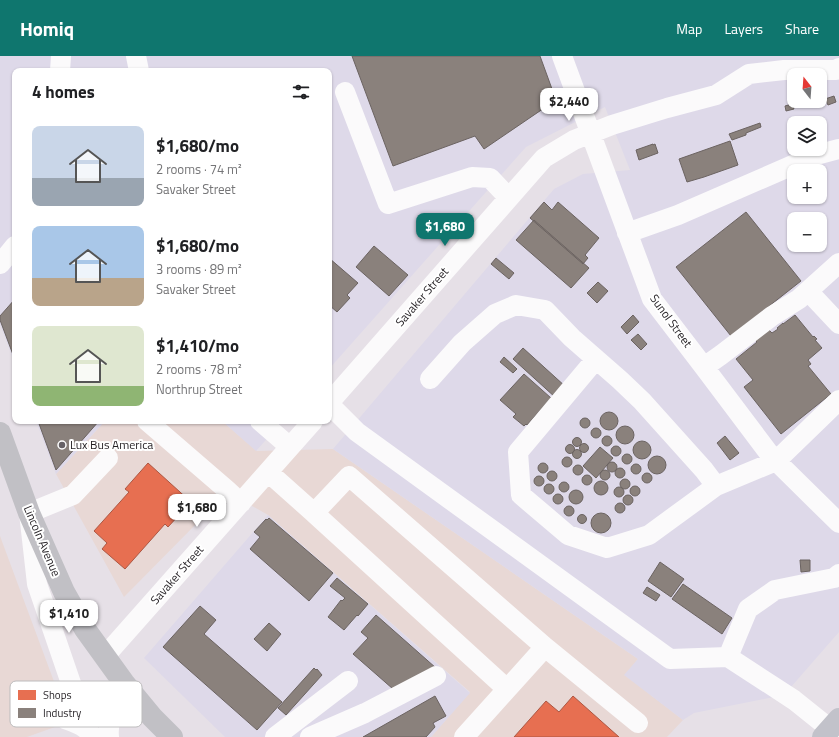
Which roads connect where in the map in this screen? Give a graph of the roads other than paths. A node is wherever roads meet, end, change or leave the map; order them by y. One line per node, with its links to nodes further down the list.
1 (61, 56): 4 (street)
2 (136, 56): 5 (street)
3 (562, 56): 8 (street, Sunol Street)
4 (60, 68)
5 (138, 68)
6 (839, 68): 8 (street, Savaker Street)
7 (345, 92): 10 (street)
8 (591, 134): 10 (street, Savaker Street); 11 (street, Sunol Street)
9 (839, 149): 11 (street)
10 (509, 198): 20 (street, Savaker Street)
11 (627, 232): 18 (street, Sunol Street)
12 (12, 250): 14 (street)
13 (839, 262): 15 (street)
14 (0, 264)
15 (808, 290): 16 (street); 18 (street)
16 (839, 324)
17 (596, 359): 19 (street); 30 (street); 30 (street)
18 (704, 366): 28 (street, Sunol Street)
19 (430, 379)
20 (332, 395): 38 (street)
21 (839, 400): 28 (street)
22 (150, 424): 31 (street)
23 (263, 424): 26 (street)
24 (310, 424): 26 (street, Savaker Street)
25 (0, 433): 32 (main road, Lincoln Avenue)
26 (290, 447): 29 (street, Savaker Street)
27 (108, 458): 32 (street)
28 (776, 461): 30 (street); 34 (street, Sunol Street)
29 (268, 472): 31 (street, Savaker Street); 33 (street)
30 (716, 486)
31 (241, 503): 37 (street, Savaker Street)
32 (29, 513): 37 (main road, Lincoln Avenue); 40 (street)
33 (314, 513): 36 (street); 43 (street)
34 (839, 523)
35 (839, 574): 38 (street)
36 (544, 647): 43 (street); 46 (street)
37 (105, 656): 41 (main road, Lincoln Avenue)
38 (728, 657): 49 (street)
39 (436, 676): 54 (street)
40 (70, 681)
41 (123, 681)
42 (348, 681): 53 (street)
43 (507, 689): 55 (street)
44 (142, 705): 52 (main road, Lincoln Avenue)
45 (839, 719): 56 (highway)
46 (638, 724)
47 (83, 727): 50 (street)
48 (108, 727): 51 (street)
49 (839, 736)
50 (93, 737)
51 (109, 737)
52 (172, 737)
53 (275, 737)
54 (310, 737)
55 (464, 737)
56 (823, 737)

